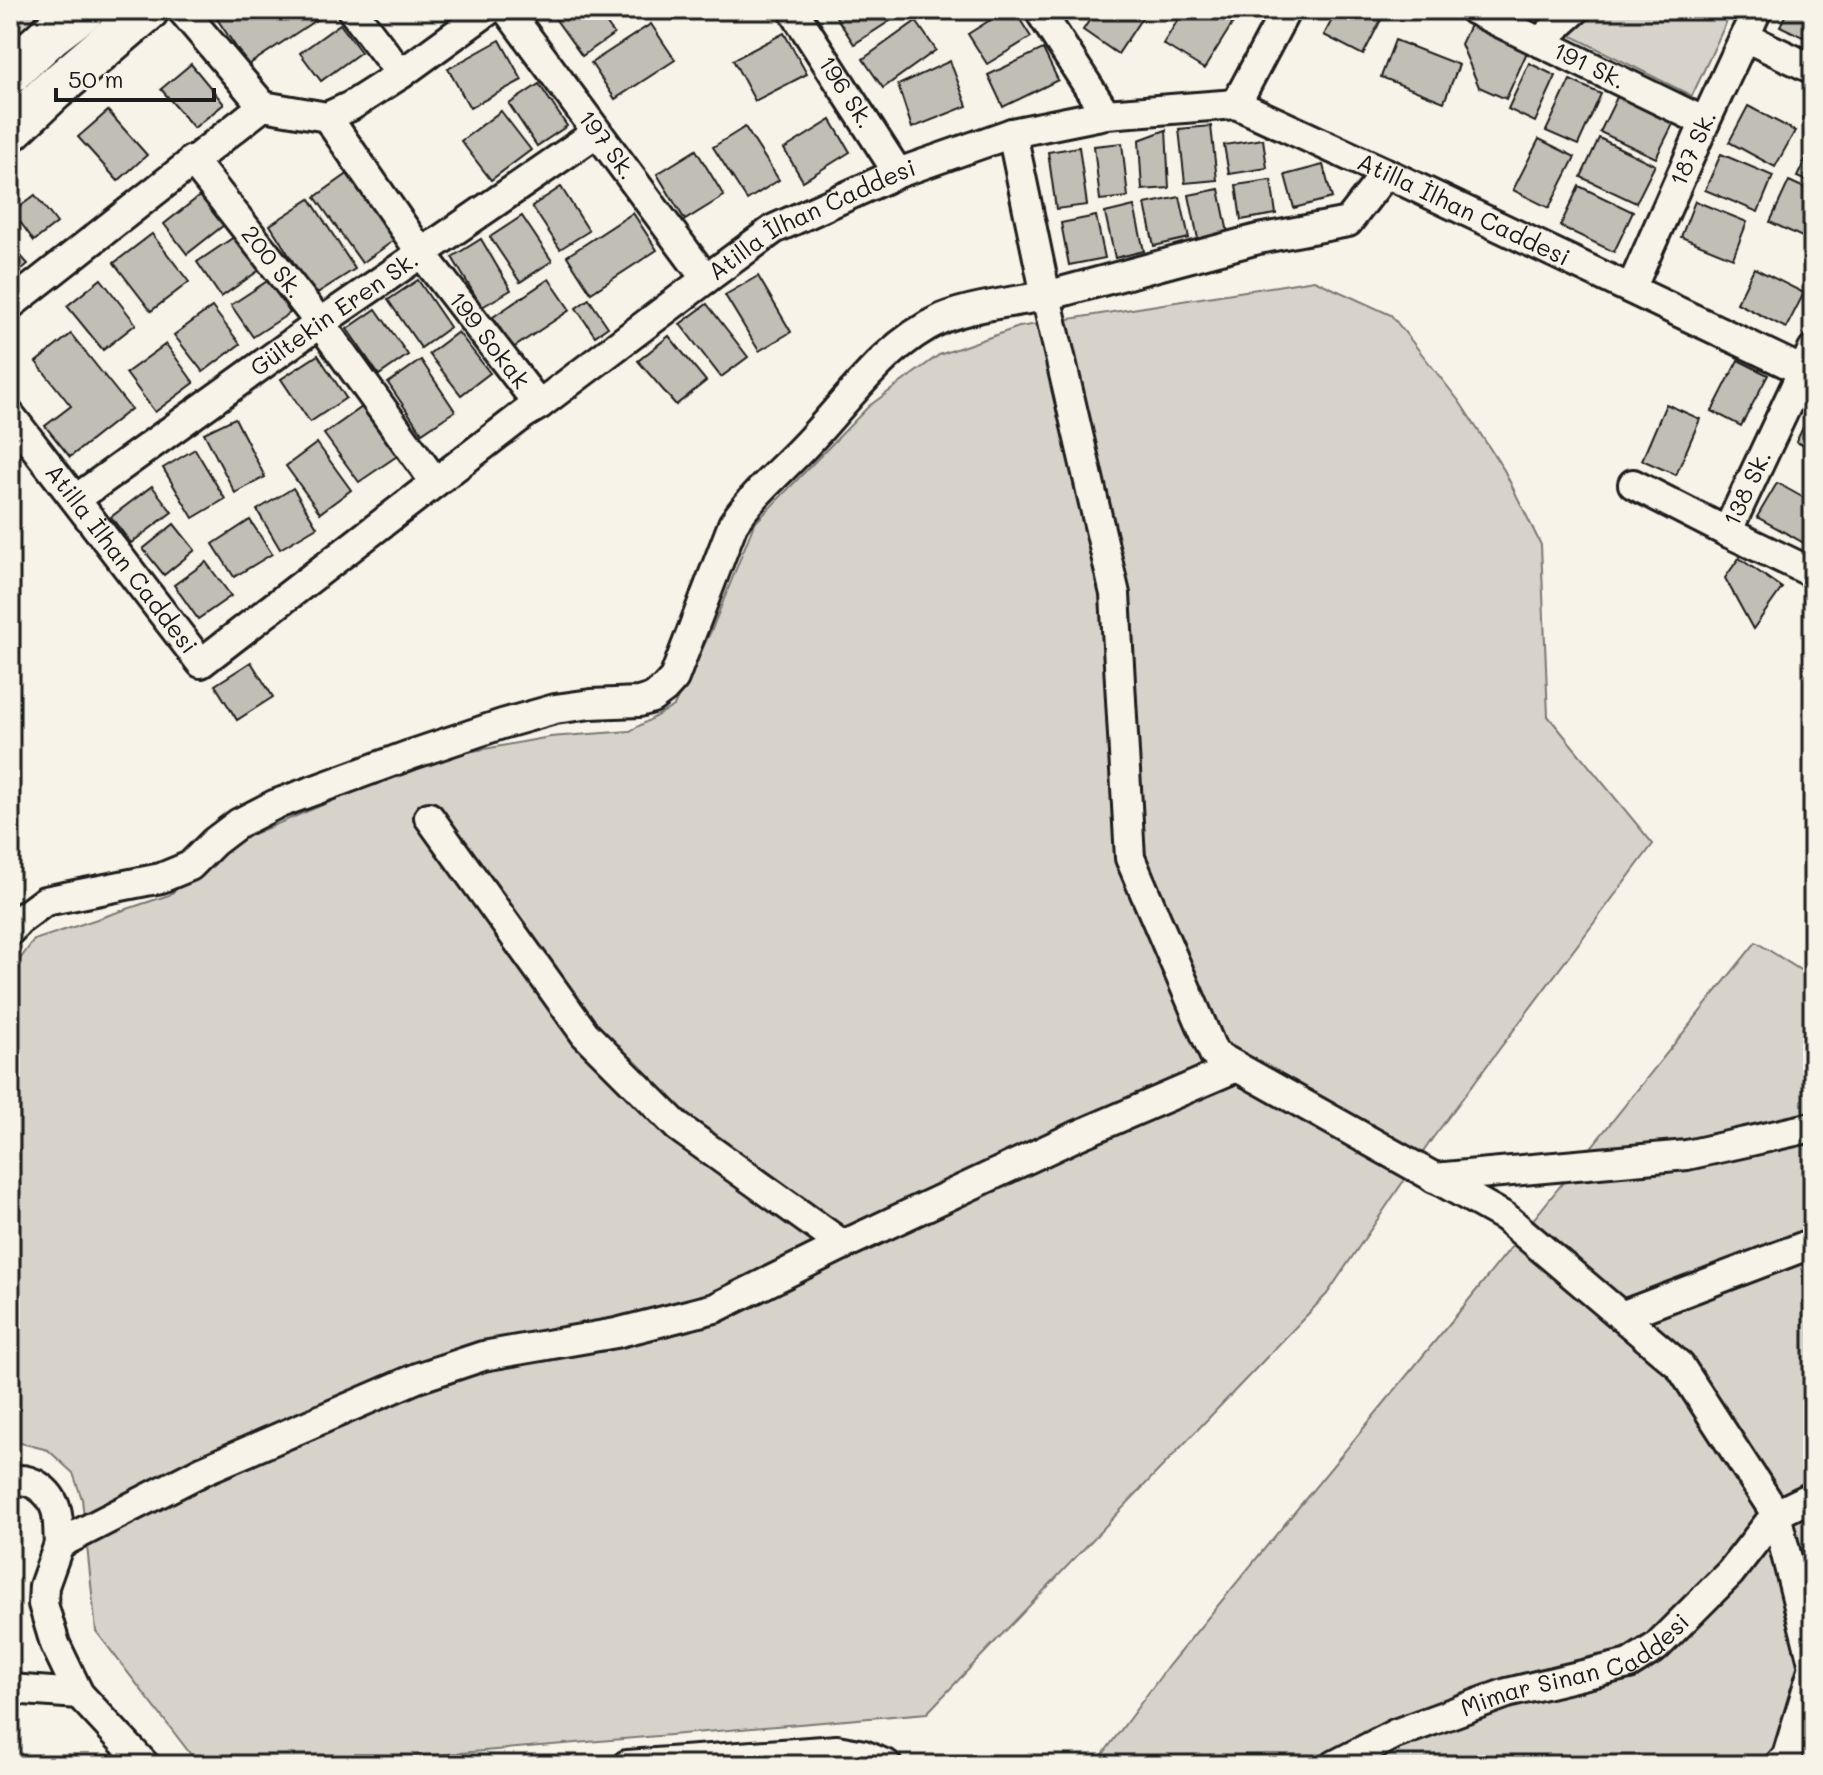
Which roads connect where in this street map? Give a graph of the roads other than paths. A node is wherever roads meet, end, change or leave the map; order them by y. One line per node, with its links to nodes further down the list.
1 (83, 10): 16 (highway)
2 (147, 10): 23 (highway)
3 (182, 10): 19 (street)
4 (352, 10): 17 (street)
5 (489, 10): 17 (street)
6 (507, 10): 24 (street, 197 Sk.)
7 (793, 10): 27 (street, 196 Sk.)
8 (1286, 10): 18 (street)
9 (1474, 10): 14 (street, 191 Sk.)
10 (1575, 10): 14 (street)
11 (1757, 10): 13 (street, 187 Sk.)
12 (1050, 15): 20 (street)
13 (1745, 37): 15 (street); 22 (street, 187 Sk.)
14 (1539, 42): 22 (street, 191 Sk.)
15 (1813, 69)
16 (10, 72)
17 (401, 74): 21 (street)
18 (1236, 104): 20 (street, Atilla İlhan Caddesi); 28 (street, Atilla İlhan Caddesi)
19 (263, 106): 21 (street); 26 (street)
20 (1106, 114): 25 (street, Atilla İlhan Caddesi)
21 (327, 117): 29 (street, 199 Sokak)
22 (1705, 122): 31 (street, 187 Sk.)
23 (10, 130)
24 (596, 133): 29 (street, Gültekin Eren Sk.); 30 (street, 197 Sk.)
25 (1012, 133): 27 (street, Atilla İlhan Caddesi); 32 (street)
26 (192, 160): 33 (street); 34 (street, 200 Sk.)
27 (898, 173): 30 (street, Atilla İlhan Caddesi)
28 (1386, 173): 31 (street, Atilla İlhan Caddesi); 32 (street)
29 (422, 254): 34 (street, Gültekin Eren Sk.); 36 (street, 199 Sokak)
30 (706, 279): 36 (street, Atilla İlhan Caddesi)
31 (1631, 289): 35 (street, Atilla İlhan Caddesi)
32 (1046, 296): 44 (street); 45 (street)
33 (10, 305)
34 (320, 323): 38 (street, 200 Sk.); 40 (street, Gültekin Eren Sk.)
35 (1808, 360): 41 (street, 138 Sk.)
36 (539, 405): 38 (street, Atilla İlhan Caddesi)
37 (10, 415): 40 (street, Atilla İlhan Caddesi)
38 (435, 482): 40 (street, Atilla İlhan Caddesi)
39 (1633, 484): 41 (street, 138 Sk.)
40 (76, 499)
41 (1727, 532): 42 (street)
42 (1813, 573)
43 (429, 817): 49 (street)
44 (10, 931)
45 (1237, 1067): 47 (street); 49 (street)
46 (1813, 1127): 47 (street)
47 (1434, 1178): 50 (street)
48 (1813, 1243): 50 (street)
49 (843, 1245): 55 (street)
50 (1621, 1316): 54 (street)
51 (10, 1482): 55 (street)
52 (1813, 1496): 54 (street)
53 (1813, 1508): 54 (street)
54 (1776, 1514): 56 (street); 63 (street, Mimar Sinan Caddesi)
55 (59, 1544): 59 (street)
56 (1813, 1663)
57 (1813, 1670): 64 (street)
58 (10, 1689): 59 (street)
59 (79, 1694): 60 (street)
60 (145, 1765)
61 (627, 1765): 62 (street)
62 (887, 1765)
63 (1335, 1765)
64 (1779, 1765)

